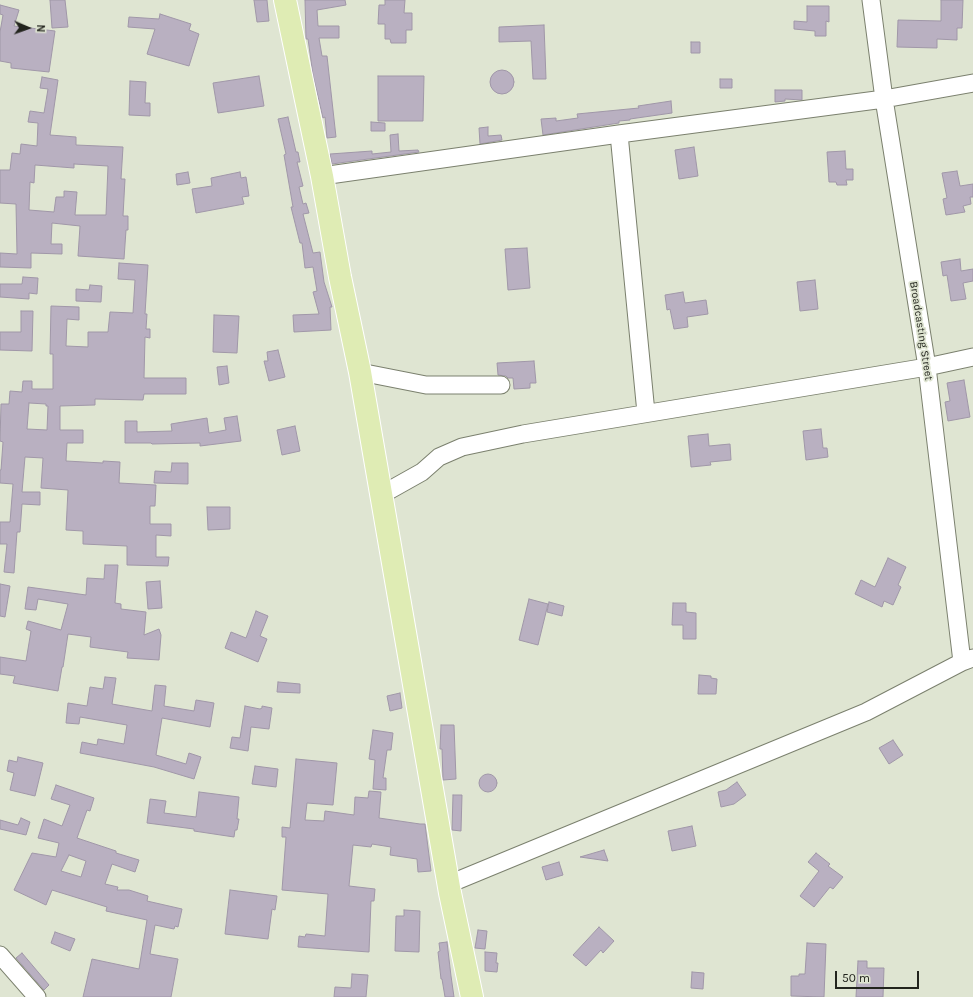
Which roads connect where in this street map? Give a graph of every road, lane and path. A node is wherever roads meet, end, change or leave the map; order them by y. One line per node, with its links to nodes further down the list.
1 (285, 0): 6 (main road)
2 (871, 0): 4 (street, Broadcasting Street)
3 (973, 83): 4 (street)
4 (884, 99): 5 (street); 8 (street, Broadcasting Street)
5 (619, 134): 6 (street); 11 (street)
6 (322, 176): 9 (main road)
7 (973, 357): 8 (street)
8 (927, 367): 11 (street); 13 (street, Broadcasting Street)
9 (360, 372): 10 (street); 12 (main road)
10 (501, 385)
11 (646, 413): 12 (street)
12 (381, 495): 14 (main road)
13 (968, 660): 14 (street)
14 (449, 884): 17 (main road)
15 (0, 955): 16 (street)
16 (37, 997)
17 (472, 997)

